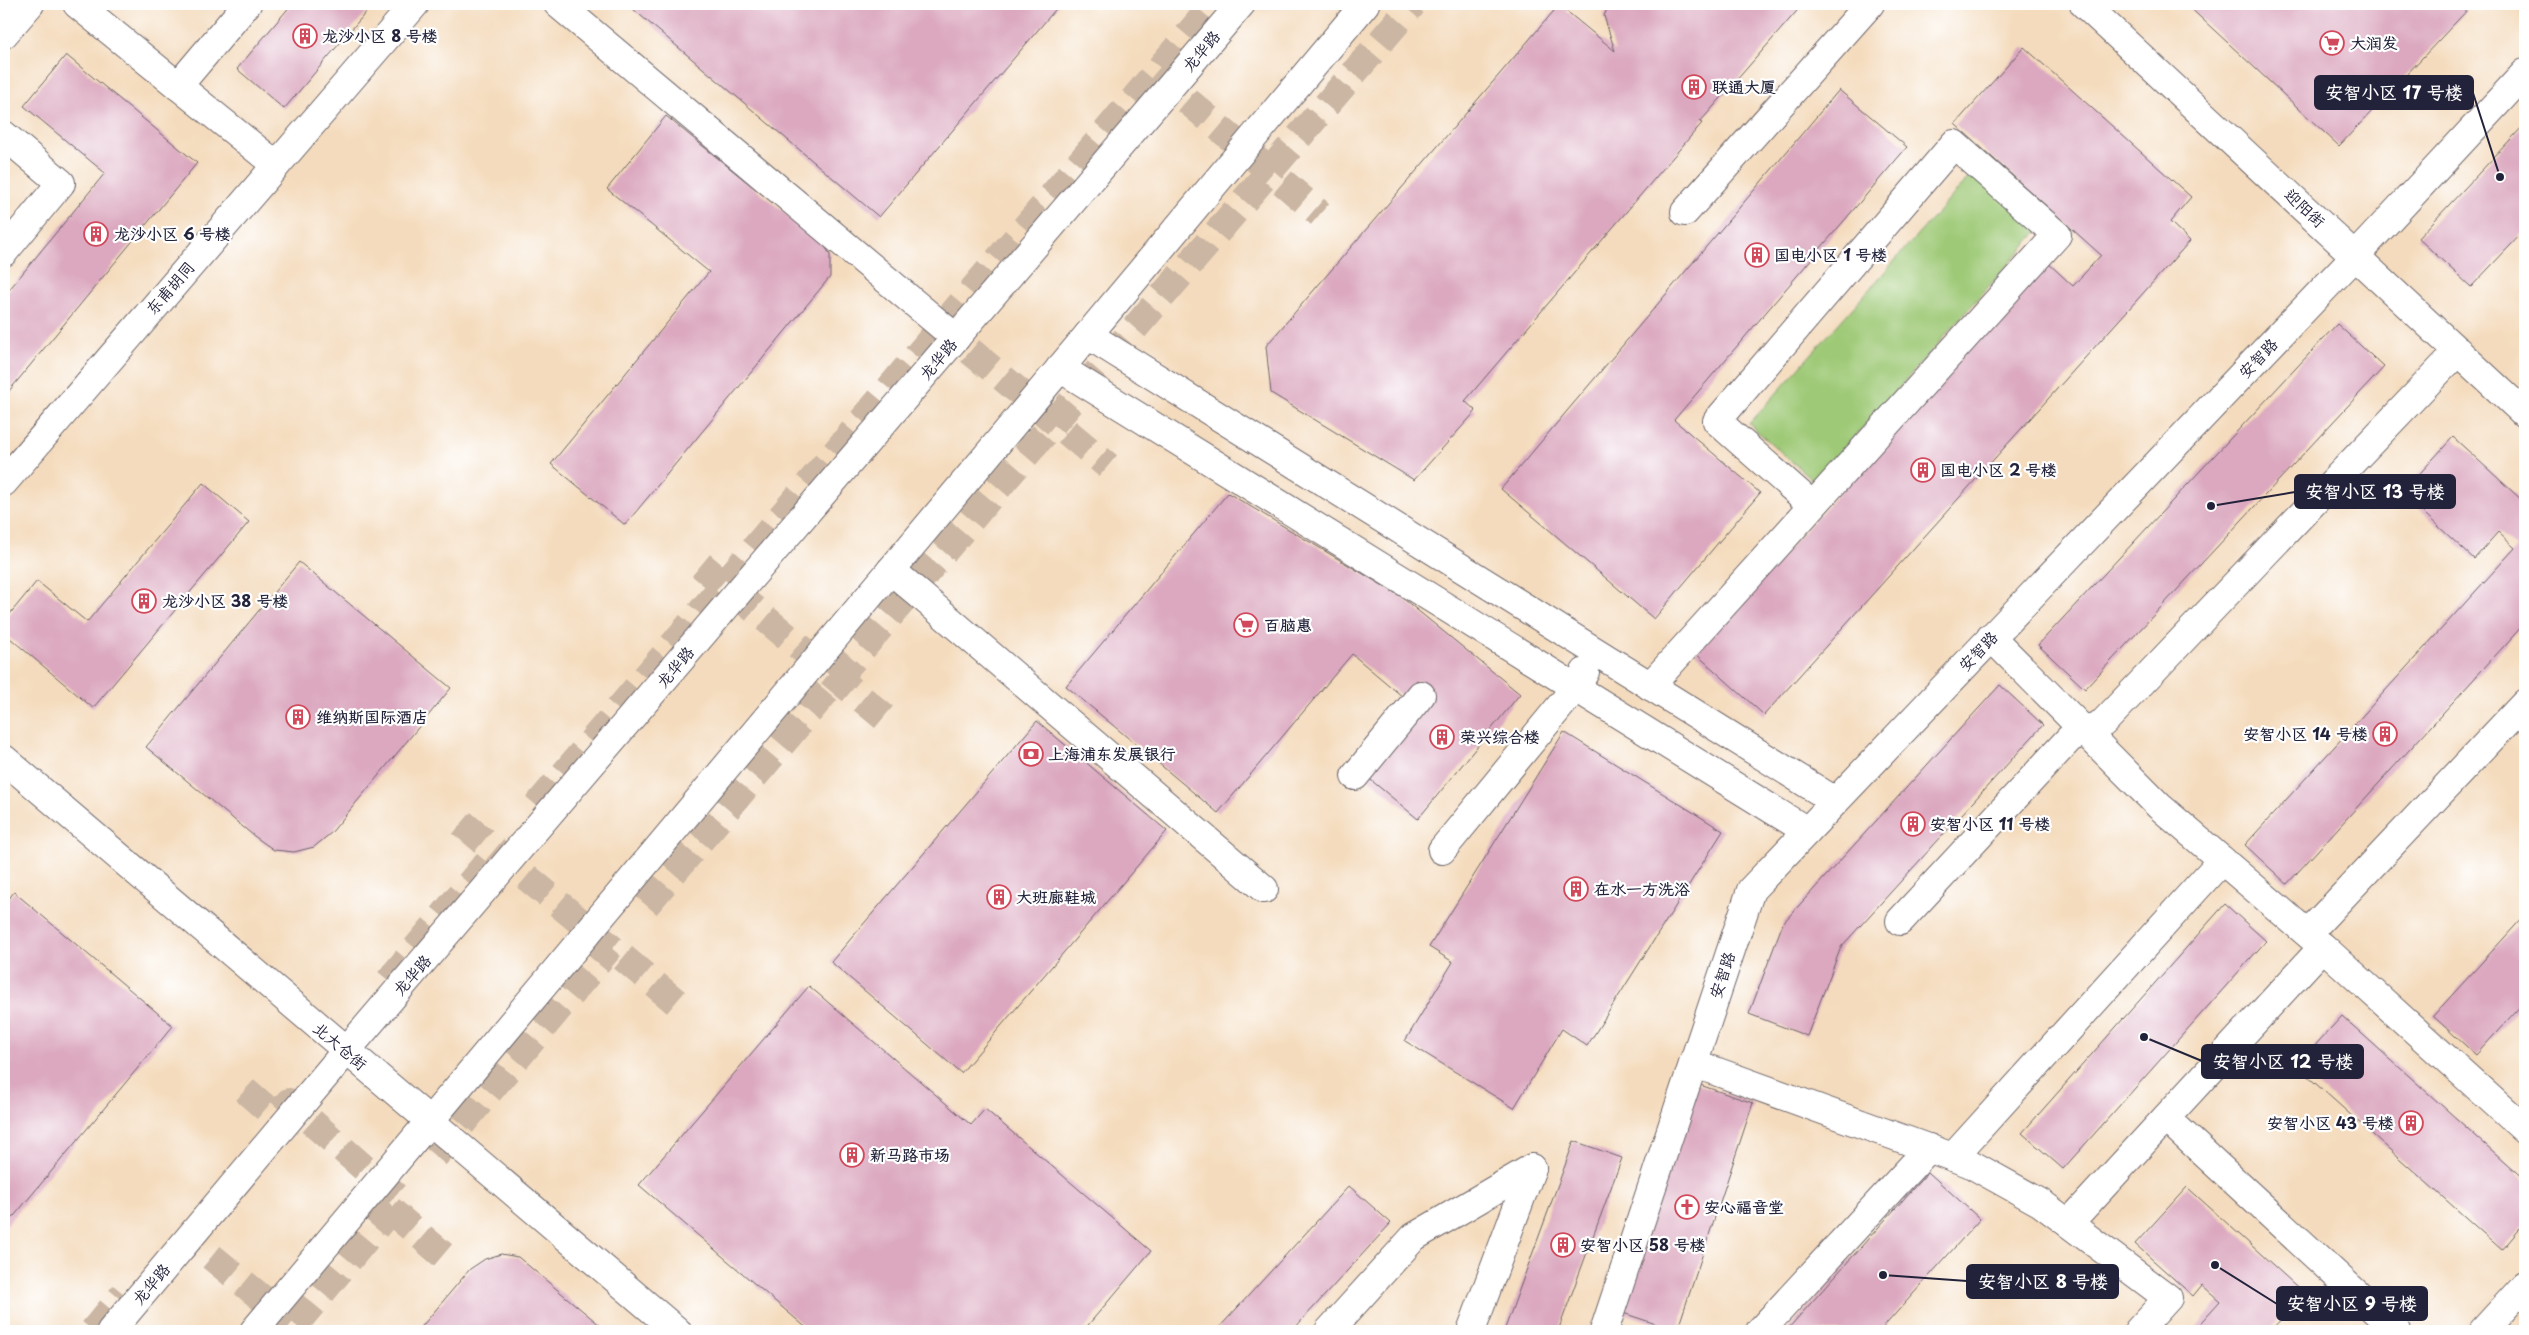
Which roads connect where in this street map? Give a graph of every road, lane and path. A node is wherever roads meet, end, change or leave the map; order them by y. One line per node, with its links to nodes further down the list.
1 (30, 4): 10 (street)
2 (77, 4): 12 (street)
3 (246, 4): 12 (street)
4 (415, 4): 14 (street, 东甫胡同)
5 (558, 4): 19 (street)
6 (1241, 4): 19 (street, 龙华路)
7 (1365, 4): 18 (street)
8 (1870, 4): 15 (street)
9 (2084, 4): 17 (street, 迎阳街)
10 (4, 34)
11 (2525, 74): 17 (street, 安智路)
12 (178, 86): 14 (street)
13 (4, 135): 16 (street)
14 (276, 165): 23 (street, 东甫胡同)
15 (1685, 212)
16 (4, 252)
17 (2356, 255): 20 (street, 迎阳街); 26 (street, 安智路)
18 (1088, 335): 21 (street); 27 (street)
19 (956, 338): 42 (street, 龙华路)
20 (2458, 350): 22 (street, 迎阳街); 32 (street)
21 (1060, 368): 25 (street); 29 (street)
22 (2525, 414)
23 (4, 482)
24 (1812, 505): 24 (street); 28 (street)
25 (891, 570): 39 (street); 45 (street)
26 (1991, 637): 32 (street); 35 (street, 安智路)
27 (1597, 653): 28 (street); 29 (street)
28 (1650, 686): 35 (street)
29 (1576, 688): 36 (street); 37 (street)
30 (1421, 695): 34 (street)
31 (2525, 702): 41 (street)
32 (2085, 731): 38 (street); 40 (street)
33 (4, 759): 42 (street, 北大仓街)
34 (1355, 776)
35 (1835, 801): 36 (street, 安智路)
36 (1807, 831): 43 (street, 安智路)
37 (1442, 850)
38 (2222, 860): 41 (street); 47 (street)
39 (1264, 888)
40 (1900, 921)
41 (2316, 940): 44 (street); 46 (street)
42 (346, 1051): 45 (street, 北大仓街); 51 (street, 龙华路)
43 (1693, 1063): 47 (street); 55 (street, 安智路)
44 (2166, 1118): 48 (street); 58 (street)
45 (430, 1120): 52 (street); 53 (street, 北大仓街)
46 (2525, 1130)
47 (1941, 1152): 48 (street); 56 (street)
48 (2069, 1223): 57 (street)
49 (2525, 1285): 59 (street)
50 (1331, 1330): 54 (street)
51 (111, 1331)
52 (254, 1331)
53 (677, 1331)
54 (1471, 1331)
55 (1604, 1331)
56 (1760, 1331)
57 (2138, 1331)
58 (2397, 1331)
59 (2483, 1331)

